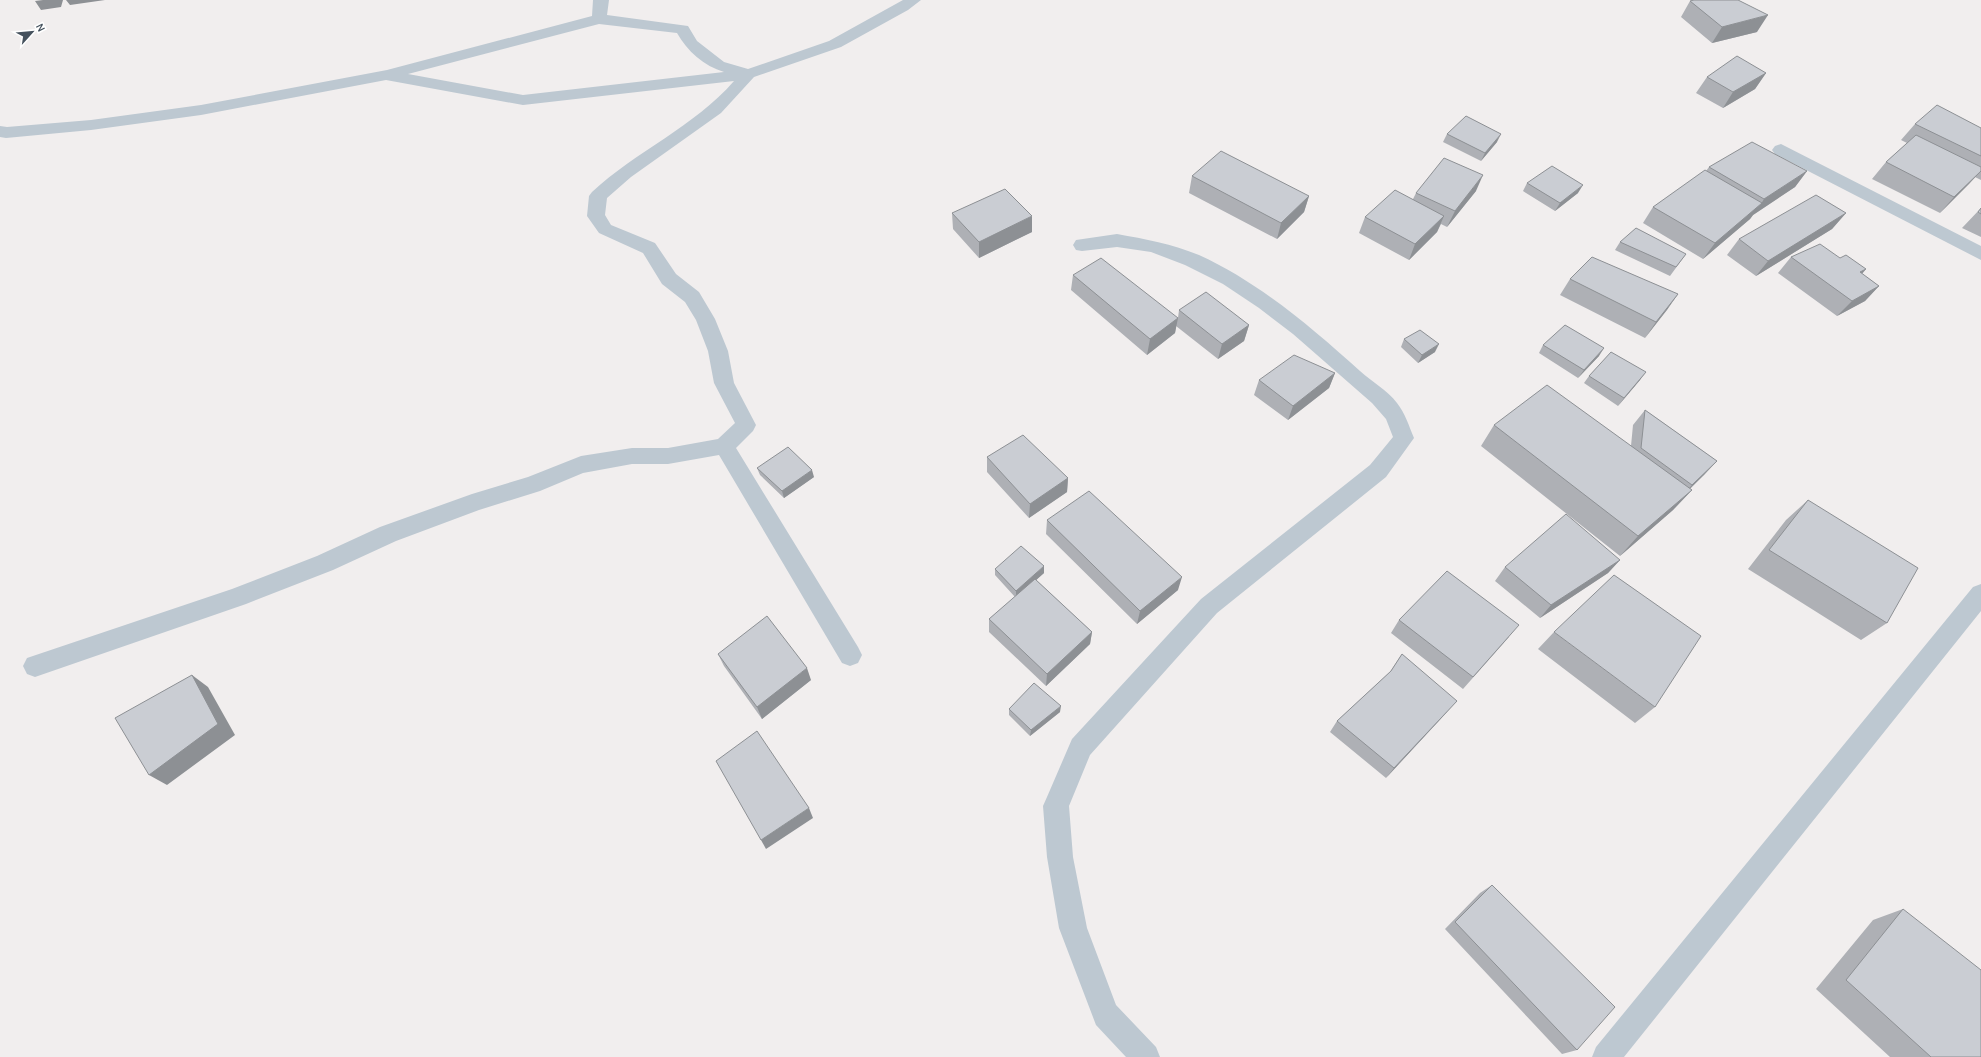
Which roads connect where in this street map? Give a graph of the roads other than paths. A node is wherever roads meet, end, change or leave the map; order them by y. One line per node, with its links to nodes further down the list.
1 (601, 0): 3 (street)
2 (913, 0): 4 (street)
3 (600, 19): 4 (street); 5 (street)
4 (748, 74): 5 (street); 10 (street)
5 (386, 75): 6 (street)
6 (0, 131)
7 (1781, 150): 9 (street)
8 (1082, 245): 14 (street)
9 (1981, 254)
10 (724, 446): 12 (street); 13 (street)
11 (1981, 594): 15 (street)
12 (850, 655)
13 (35, 666)
14 (1146, 1057)
15 (1606, 1057)

